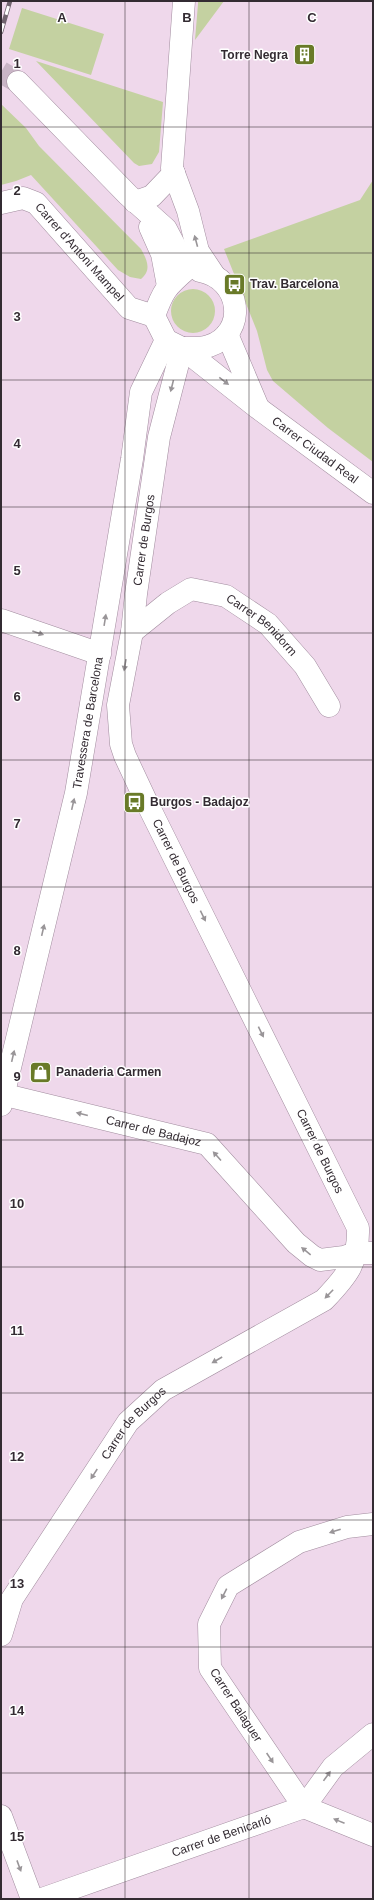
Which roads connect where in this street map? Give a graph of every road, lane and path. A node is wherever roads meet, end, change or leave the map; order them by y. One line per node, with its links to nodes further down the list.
1 (184, 1): 3 (street)
2 (18, 82): 5 (street)
3 (174, 173): 5 (street); 6 (street); 7 (street, one-way to 3)
4 (1, 203): 9 (street, Carrer d'Antoni Mampel)
5 (139, 206): 6 (street); 8 (street)
6 (187, 269): 7 (street); 8 (street)
7 (214, 275): 10 (street)
8 (168, 286): 9 (street)
9 (154, 316): 11 (street, Carrer Ciudad Real)
10 (227, 334): 11 (street); 12 (street)
11 (174, 344): 12 (street, Carrer Ciudad Real, one-way to 12); 15 (street, Carrer de Burgos, one-way to 15); 16 (street, Travessera de Barcelona, one-way to 11)
12 (258, 408): 13 (street, Carrer Ciudad Real)
13 (373, 493)
14 (1, 620): 16 (street, one-way to 16)
15 (132, 632): 17 (street, Carrer Benidorm); 19 (street, Carrer de Burgos, one-way to 19)
16 (100, 654): 18 (street, Travessera de Barcelona, one-way to 16)
17 (329, 706)
18 (2, 1098): 19 (street, Carrer de Badajoz, one-way to 18)
19 (361, 1257): 21 (street, Carrer de Burgos, one-way to 21)
20 (373, 1524): 23 (street, Carrer Balaguer, one-way to 23)
21 (1, 1635)
22 (373, 1734): 23 (street, one-way to 22)
23 (304, 1807): 25 (street, one-way to 23); 27 (street, Carrer de Benicarló)
24 (1, 1816): 26 (street, one-way to 26)
25 (373, 1835)
26 (32, 1899)
27 (42, 1899)

